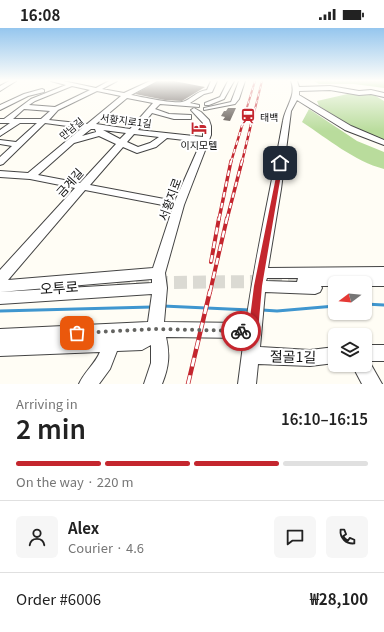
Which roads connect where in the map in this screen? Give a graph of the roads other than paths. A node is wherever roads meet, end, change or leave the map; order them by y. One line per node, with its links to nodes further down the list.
1 (21, 98): 12 (street)
2 (39, 98): 13 (street)
3 (78, 98): 14 (street)
4 (123, 98): 21 (street, 만남길)
5 (138, 98): 11 (street)
6 (201, 98): 16 (street)
7 (222, 98): 16 (street); 16 (street)
8 (236, 98): 16 (street)
9 (292, 98): 45 (street)
10 (307, 98): 32 (street)
11 (158, 102): 15 (street, 금계길); 16 (street)
12 (2, 107): 13 (street)
13 (22, 107): 14 (street); 19 (street)
14 (56, 109): 20 (street)
15 (151, 110): 18 (street); 24 (street, 금계길)
16 (198, 111): 17 (street); 17 (street); 28 (street, 서황지로)
17 (188, 117): 18 (street)
18 (179, 119): 26 (street)
19 (9, 121): 20 (street, 서황지로1길); 23 (street); 25 (street)
20 (43, 121): 21 (street, 서황지로1길); 22 (street)
21 (92, 128): 22 (street); 24 (street, 서황지로1길); 29 (street, 만남길); 29 (street); 31 (street)
22 (35, 129): 33 (street)
23 (0, 130)
24 (132, 131): 26 (street, 서황지로1길); 31 (street, 금계길)
25 (0, 134)
26 (157, 134): 27 (street, 서황지로1길)
27 (166, 135): 28 (street, 서황지로1길); 31 (street)
28 (206, 140): 38 (street, 서황지로)
29 (72, 141): 36 (street, 만남길)
30 (0, 142): 33 (street)
31 (122, 143): 37 (street, 금계길)
32 (384, 143)
33 (18, 145): 34 (street)
34 (0, 162)
35 (0, 174): 36 (street)
36 (30, 176): 37 (street)
37 (83, 187): 38 (street); 40 (street, 금계길)
38 (179, 205): 42 (street, 서황지로)
39 (384, 272): 45 (street)
40 (0, 280)
41 (384, 280): 43 (street)
42 (159, 281): 46 (street); 51 (street); 52 (street, 서황지로)
43 (304, 281)
44 (117, 283): 50 (street, 오투로)
45 (258, 283): 49 (street); 53 (street)
46 (0, 286)
47 (372, 287): 48 (street)
48 (384, 287)
49 (328, 288)
50 (0, 291)
51 (0, 298)
52 (155, 329): 53 (street); 54 (street); 55 (street); 63 (street)
53 (253, 331): 59 (street)
54 (0, 337)
55 (112, 343): 56 (street); 62 (street)
56 (0, 348)
57 (384, 352): 58 (street)
58 (372, 353)
59 (250, 355): 60 (street, 절골1길); 64 (street)
60 (328, 356)
61 (365, 372): 65 (street)
62 (88, 384)
63 (153, 384)
64 (247, 384)
65 (373, 384)

